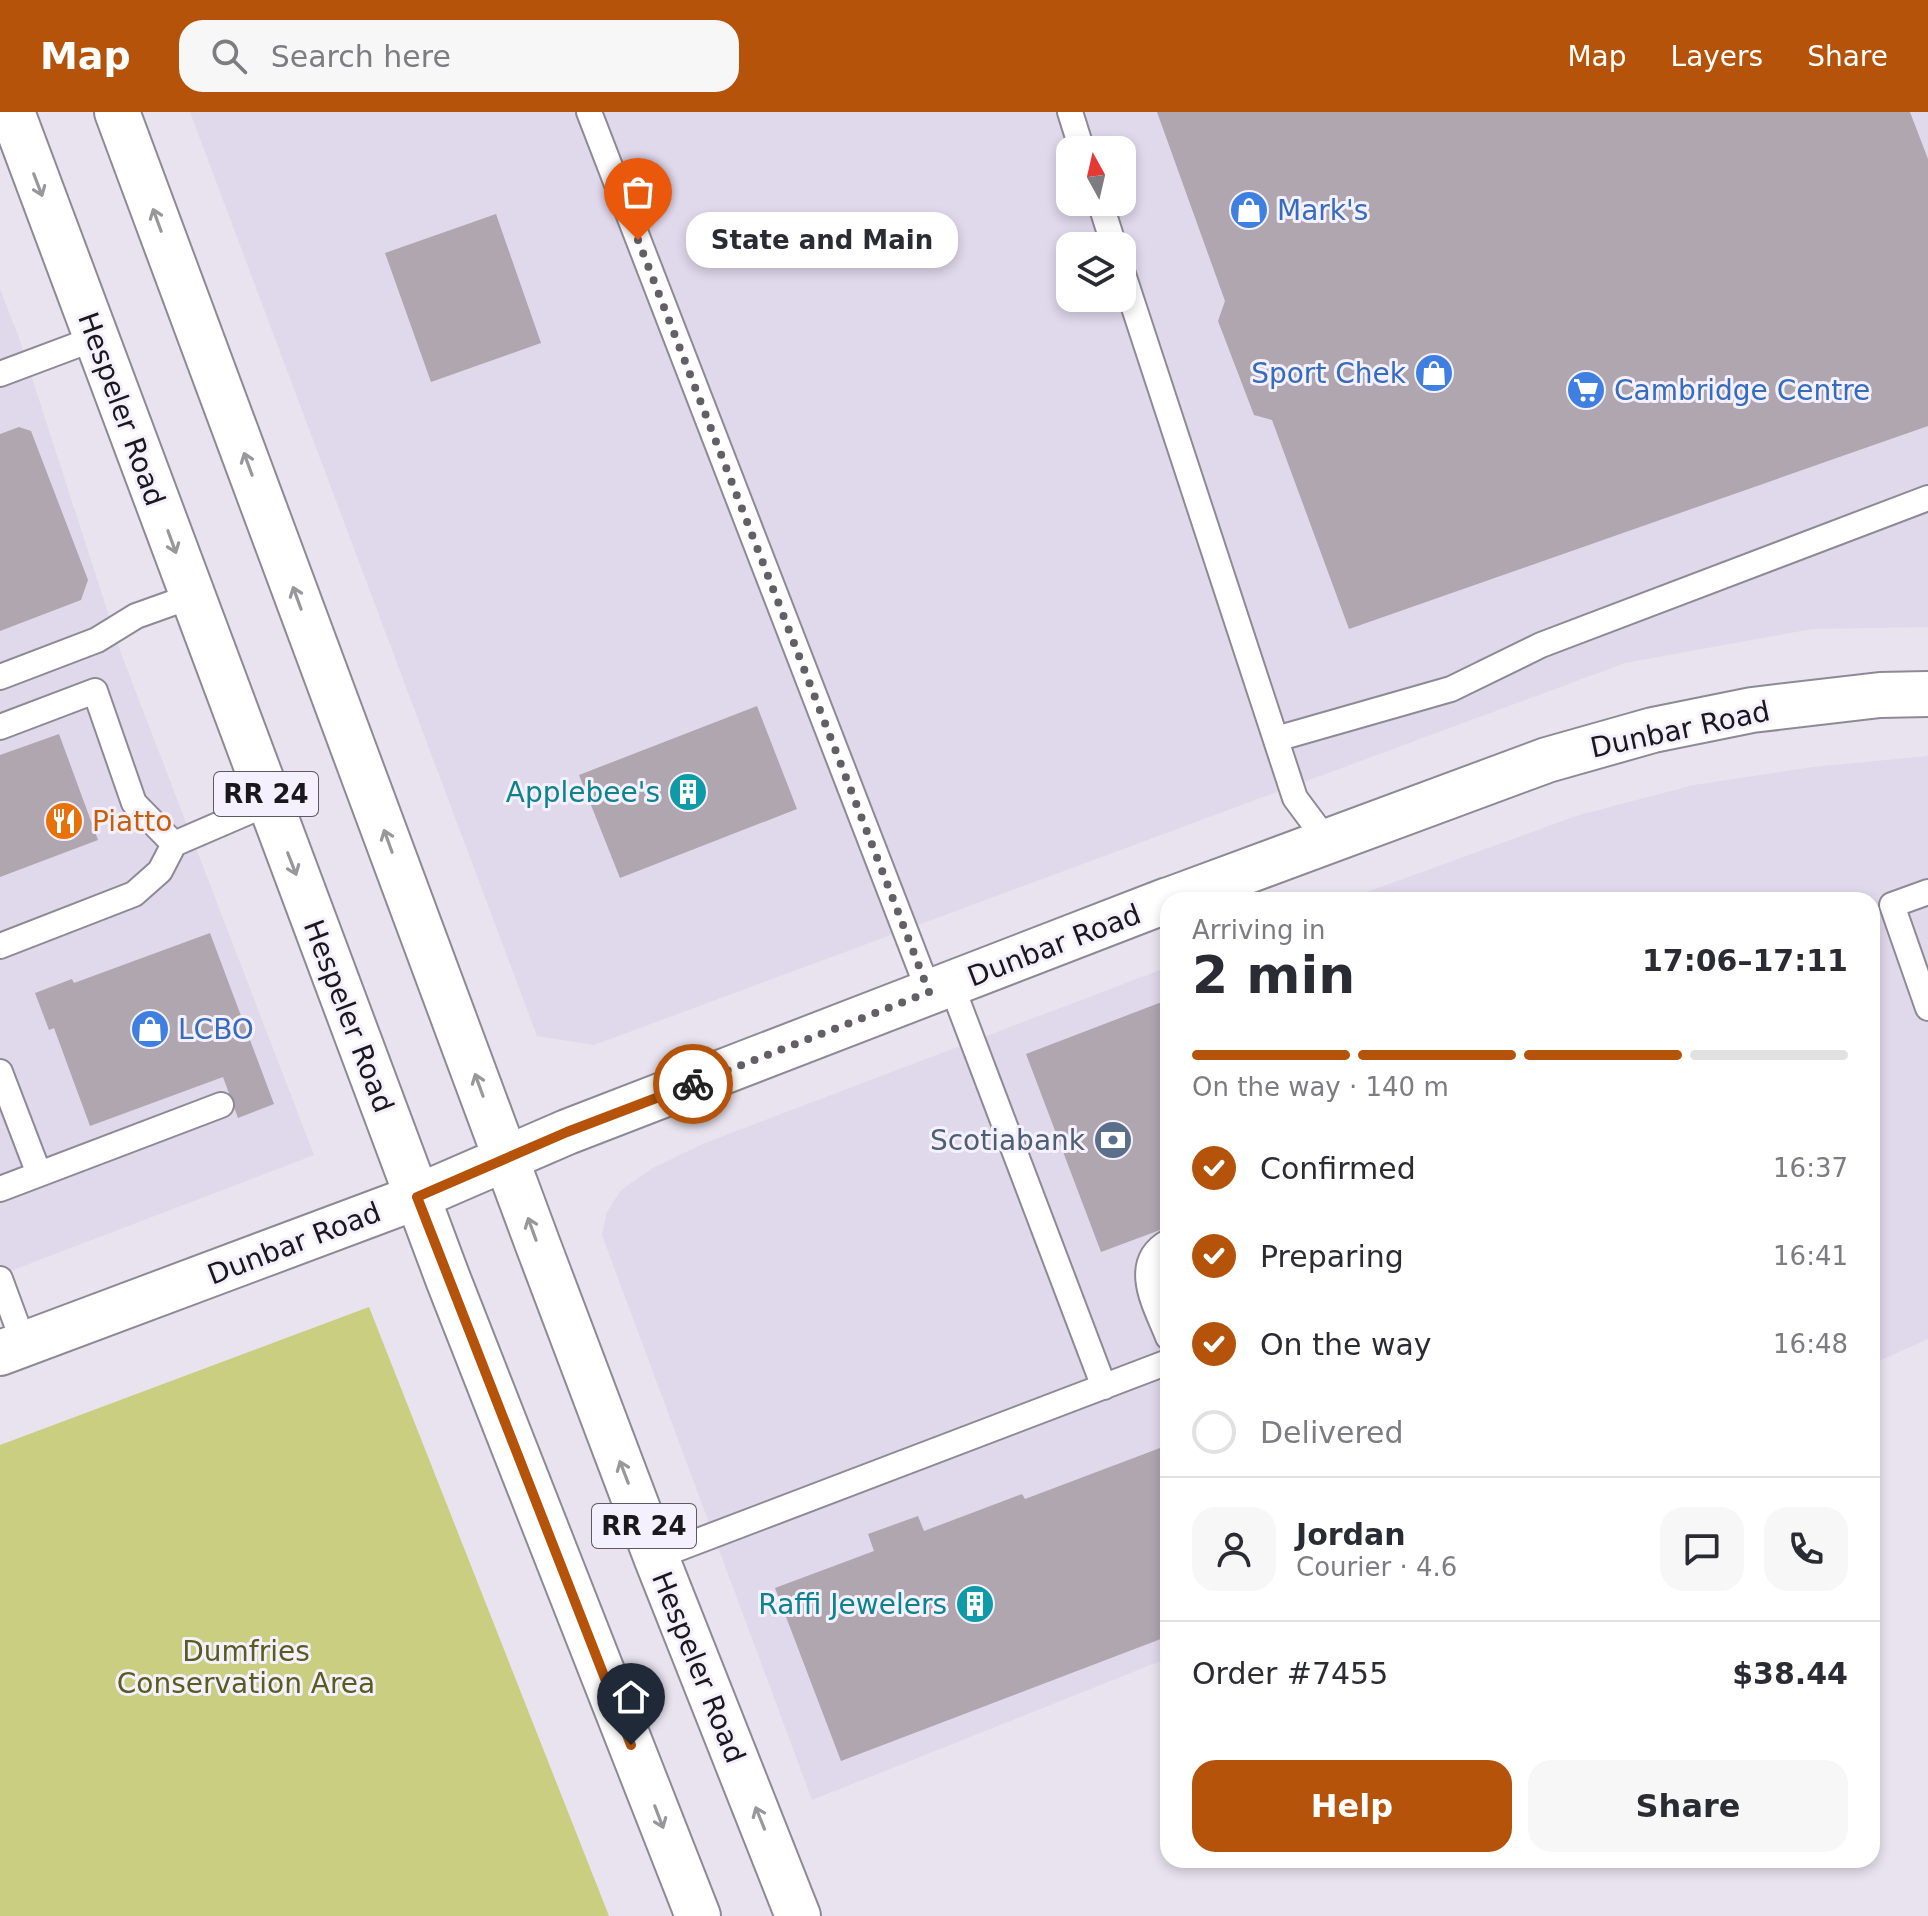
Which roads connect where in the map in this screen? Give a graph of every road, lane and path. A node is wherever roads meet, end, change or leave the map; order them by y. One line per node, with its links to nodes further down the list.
1 (12, 112): 7 (main road, Hespeler Road / RR 24, one-way to 7)
2 (117, 112): 26 (main road, Hespeler Road / RR 24, one-way to 2)
3 (589, 112): 22 (lane)
4 (1070, 112): 5 (lane)
5 (1078, 136)
6 (1135, 312): 14 (lane)
7 (96, 338): 8 (lane); 10 (main road, Hespeler Road / RR 24, one-way to 10)
8 (0, 374)
9 (1928, 498): 14 (lane)
10 (192, 596): 11 (lane); 15 (main road, Hespeler Road / RR 24)
11 (0, 677)
12 (1928, 694): 16 (main road, Dunbar Road)
13 (0, 727): 17 (lane)
14 (1276, 739): 16 (lane)
15 (269, 803): 17 (lane); 29 (main road, Hespeler Road / RR 24, one-way to 29)
16 (1327, 841): 18 (main road, Dunbar Road)
17 (174, 844): 21 (lane)
18 (1200, 892)
19 (1928, 892): 23 (lane)
20 (1160, 907): 22 (main road, Dunbar Road)
21 (0, 946)
22 (940, 988): 26 (main road, Dunbar Road); 35 (lane)
23 (1928, 1008)
24 (0, 1072): 27 (lane)
25 (221, 1105): 27 (lane)
26 (505, 1158): 29 (main road, Dunbar Road); 36 (main road, Hespeler Road / RR 24, one-way to 26)
27 (39, 1174): 28 (lane)
28 (0, 1189)
29 (417, 1197): 33 (main road, Dunbar Road); 37 (main road, Hespeler Road / RR 24, one-way to 37)
30 (1160, 1247): 32 (lane)
31 (0, 1279): 33 (lane)
32 (1160, 1316)
33 (12, 1348)
34 (1160, 1365): 35 (lane)
35 (1104, 1387): 36 (lane)
36 (656, 1557): 38 (main road, Hespeler Road / RR 24, one-way to 36)
37 (698, 1916)
38 (798, 1916)

